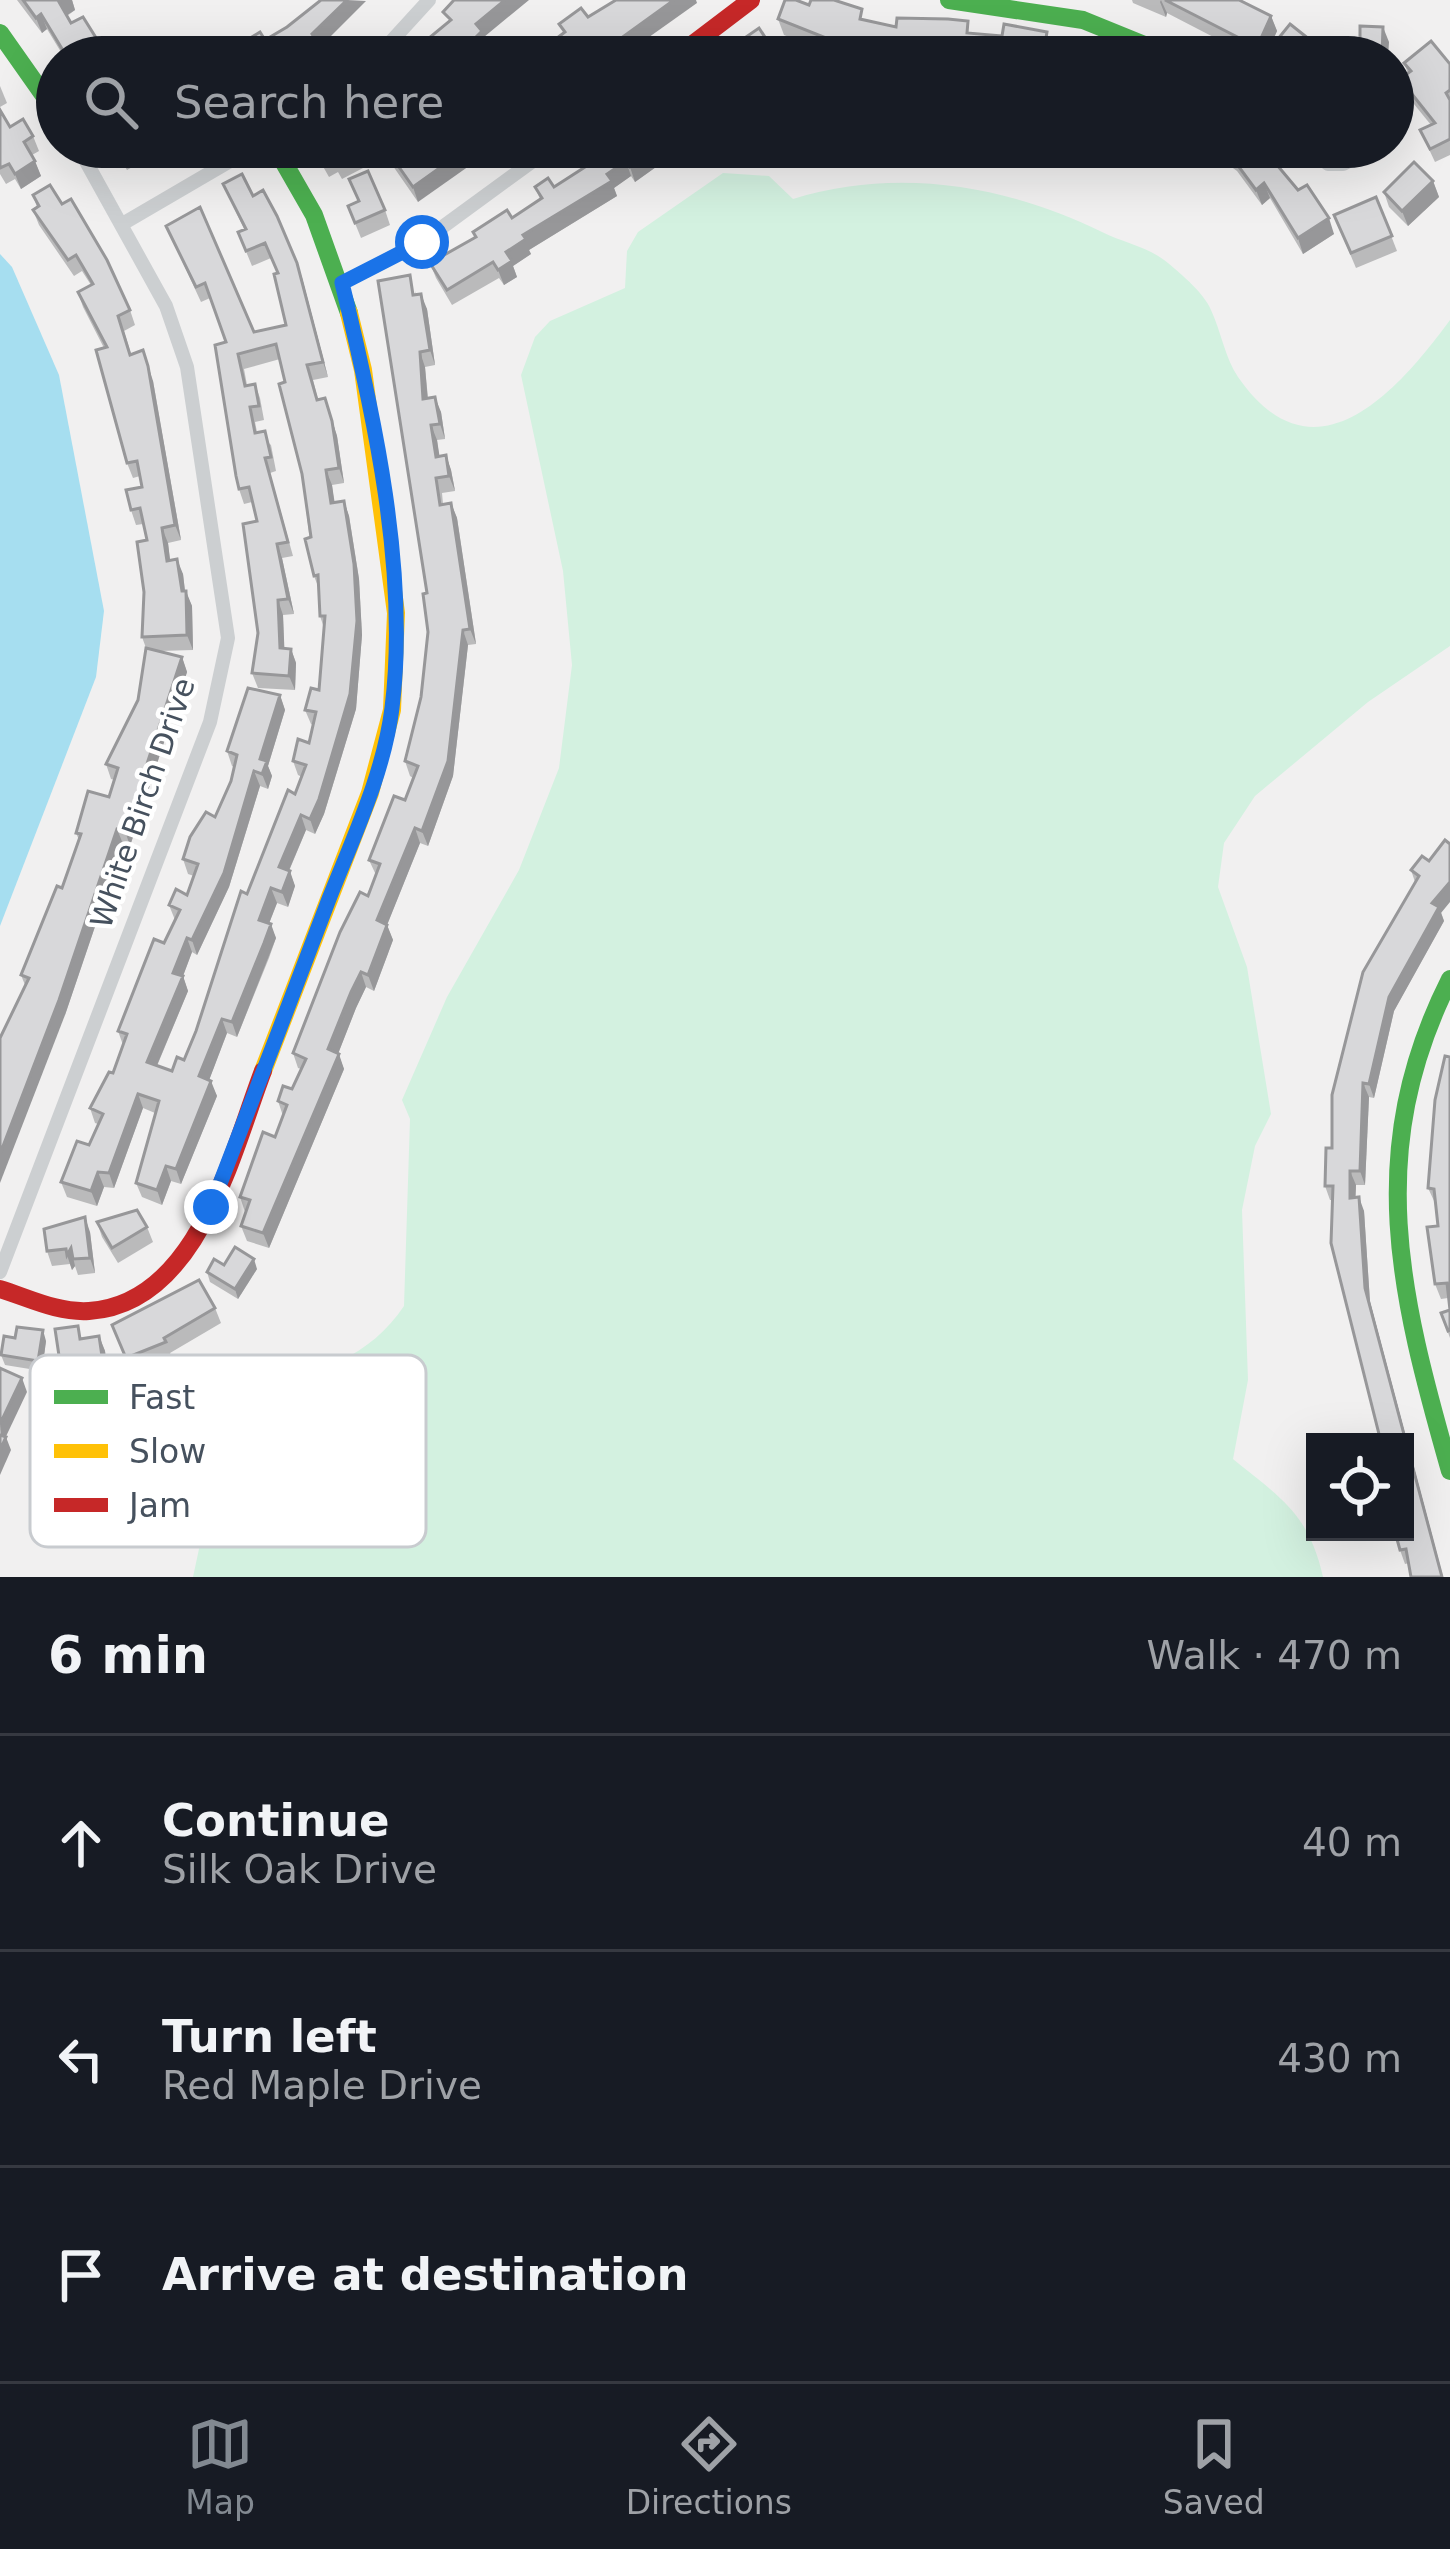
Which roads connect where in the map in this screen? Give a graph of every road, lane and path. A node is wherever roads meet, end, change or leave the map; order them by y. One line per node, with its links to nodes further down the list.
1 (429, 0): 5 (street)
2 (751, 0): 6 (street)
3 (949, 0): 7 (street)
4 (0, 33): 8 (street)
5 (396, 36)
6 (704, 36)
7 (1123, 36)
8 (36, 84)
9 (91, 168): 13 (street, White Birch Drive)
10 (218, 168): 13 (street)
11 (287, 168): 14 (street)
12 (523, 168): 14 (street)
13 (124, 223): 16 (street, White Birch Drive)
14 (342, 283): 17 (street)
15 (1450, 979): 18 (street)
16 (0, 1272)
17 (0, 1288)
18 (1450, 1471)

